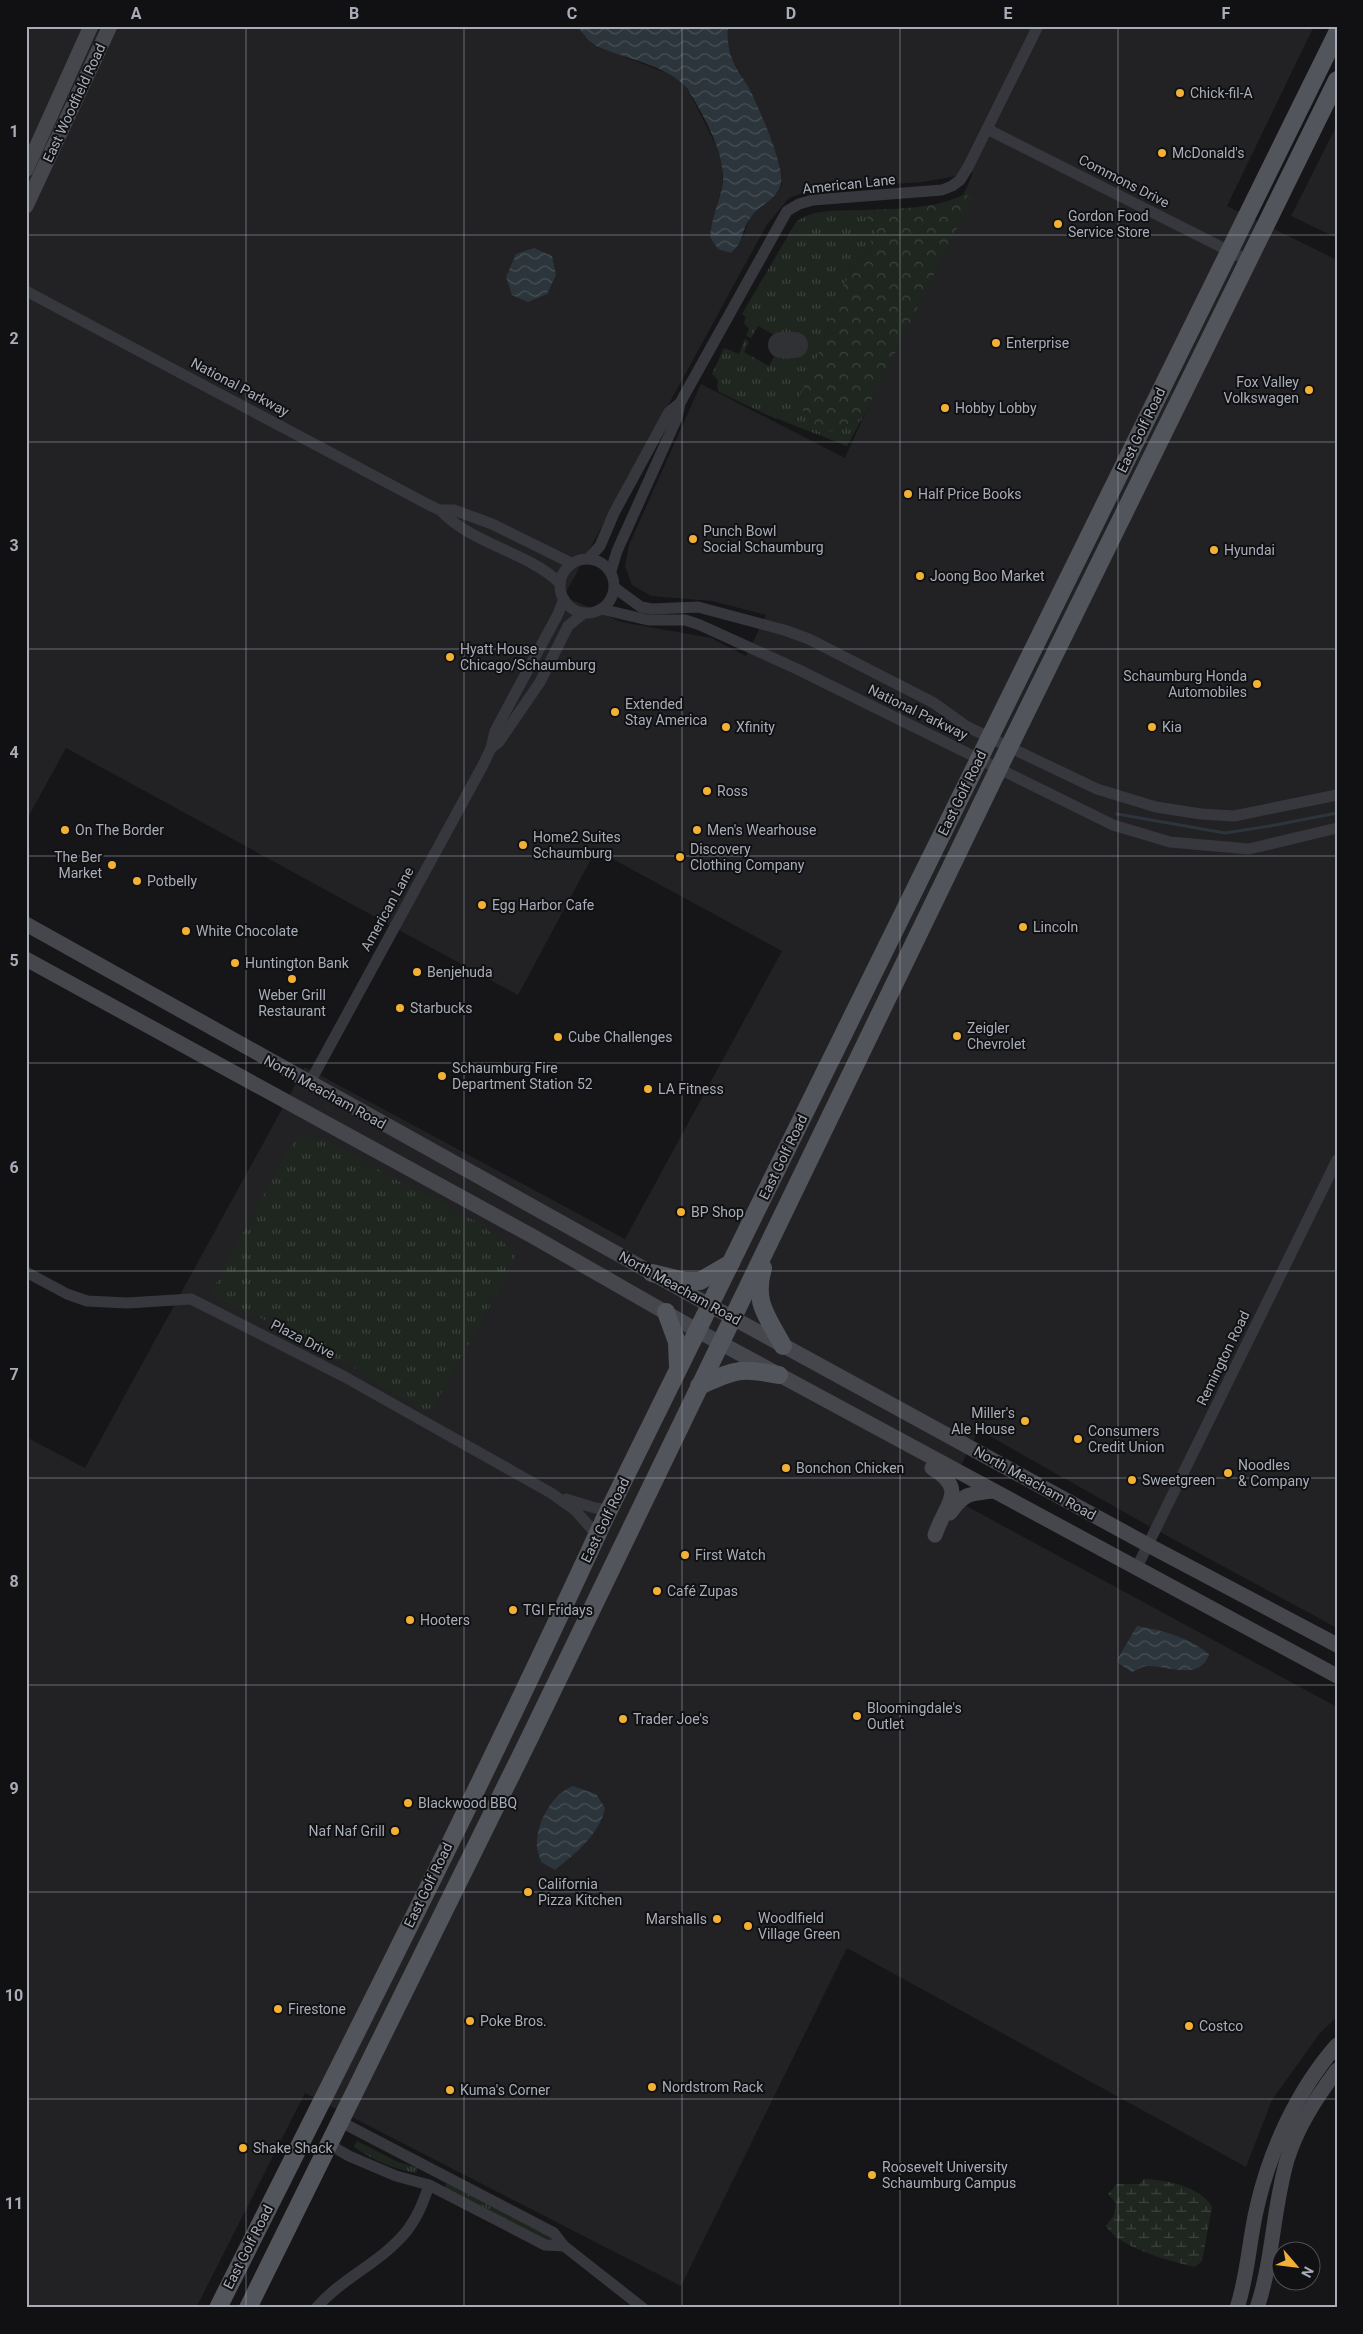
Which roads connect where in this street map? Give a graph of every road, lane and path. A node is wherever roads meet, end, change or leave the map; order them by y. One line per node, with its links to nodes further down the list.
1 (91, 26): 7 (main road, East Woodfield Road)
2 (110, 26): 8 (main road, East Woodfield Road)
3 (1038, 26): 6 (street, American Lane)
4 (1337, 33): 9 (main road, East Golf Road)
5 (1337, 80): 10 (main road, East Golf Road)
6 (987, 129): 9 (street, Commons Drive); 12 (street, American Lane)
7 (26, 170)
8 (26, 206)
9 (1229, 251): 10 (street, Commons Drive); 22 (main road, East Golf Road)
10 (1247, 260): 23 (main road, East Golf Road)
11 (26, 291): 13 (street, National Parkway)
12 (680, 403): 14 (street, American Lane); 16 (street, American Lane)
13 (440, 510): 15 (street, National Parkway); 17 (street, National Parkway)
14 (589, 558): 15 (street); 16 (street)
15 (571, 563): 17 (street)
16 (610, 571): 18 (street)
17 (560, 584): 19 (street)
18 (614, 588): 20 (street); 22 (street, National Parkway)
19 (564, 599): 21 (street); 24 (street, American Lane)
20 (601, 609): 21 (street); 25 (street, National Parkway)
21 (584, 613): 24 (street, American Lane)
22 (990, 737): 23 (street, National Parkway); 25 (main road, East Golf Road)
23 (1009, 747): 26 (main road, East Golf Road); 27 (street, National Parkway)
24 (491, 748): 31 (street, American Lane)
25 (979, 758): 26 (street, National Parkway); 34 (main road, East Golf Road)
26 (998, 770): 28 (street, National Parkway); 33 (main road, East Golf Road)
27 (1337, 796)
28 (1337, 828)
29 (26, 924): 31 (main road, North Meacham Road)
30 (26, 959): 38 (main road, North Meacham Road)
31 (309, 1084): 36 (main road, North Meacham Road)
32 (1337, 1160): 51 (street, Remington Road)
33 (770, 1239): 39 (main road, East Golf Road); 42 (main road)
34 (731, 1263): 36 (main road); 37 (main road, East Golf Road)
35 (26, 1272): 48 (street, Plaza Drive)
36 (652, 1273): 37 (main road, North Meacham Road)
37 (711, 1306): 39 (main road, North Meacham Road); 40 (main road, East Golf Road)
38 (666, 1312): 40 (main road, North Meacham Road); 43 (main road)
39 (732, 1318): 41 (main road, East Golf Road); 42 (main road, North Meacham Road)
40 (698, 1331): 41 (main road, North Meacham Road); 43 (main road, East Golf Road)
41 (720, 1342): 44 (main road, North Meacham Road); 45 (main road, East Golf Road)
42 (783, 1346): 51 (main road, North Meacham Road)
43 (678, 1371): 49 (main road, East Golf Road)
44 (779, 1375): 45 (main road); 46 (main road, North Meacham Road)
45 (699, 1386): 57 (main road, East Golf Road)
46 (859, 1419): 47 (main road, North Meacham Road); 47 (main road)
47 (993, 1491): 52 (main road, North Meacham Road)
48 (551, 1493): 49 (street, Plaza Drive); 50 (street, Plaza Drive)
49 (609, 1510): 50 (main road, East Golf Road)
50 (597, 1535): 61 (main road, East Golf Road)
51 (1148, 1545): 52 (street, Remington Road); 53 (main road, North Meacham Road)
52 (1136, 1569): 54 (main road, North Meacham Road)
53 (1337, 1646)
54 (1337, 1676)
55 (1337, 2045): 65 (main road)
56 (1337, 2070): 66 (main road)
57 (341, 2122): 58 (main road, East Golf Road); 60 (street)
58 (330, 2145): 59 (street); 62 (main road, East Golf Road)
59 (429, 2185): 60 (street); 63 (street)
60 (564, 2246): 64 (street)
61 (218, 2308)
62 (248, 2308)
63 (316, 2308)
64 (643, 2308)
65 (1237, 2308)
66 (1257, 2308)

